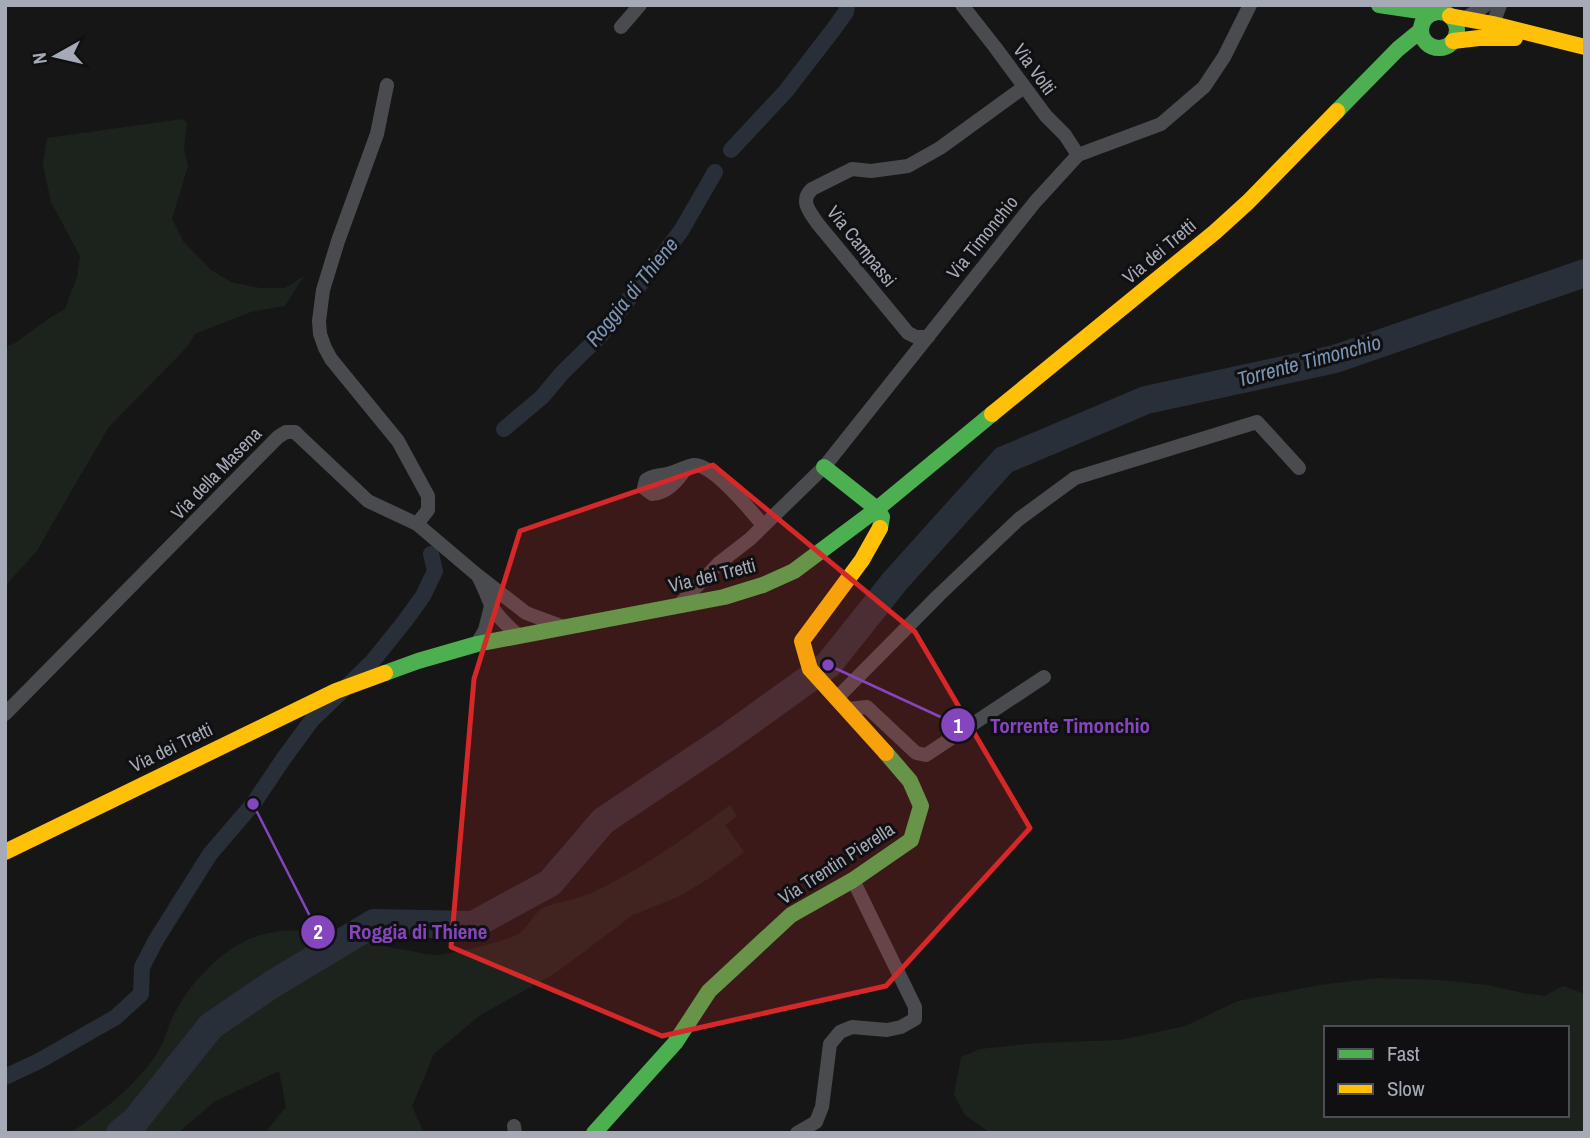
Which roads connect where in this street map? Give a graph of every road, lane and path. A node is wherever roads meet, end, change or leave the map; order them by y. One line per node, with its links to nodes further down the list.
1 (640, 5): 9 (street)
2 (962, 5): 14 (street, Via Volti)
3 (1250, 5): 15 (street, Via Timonchio)
4 (1486, 5): 7 (street)
5 (1500, 5): 8 (street)
6 (1391, 6): 7 (street); 10 (street)
7 (1447, 20): 8 (street); 10 (street, Via dei Tretti); 10 (street); 11 (street)
8 (1493, 24): 11 (street)
9 (621, 27)
10 (1423, 34): 20 (street, Via dei Tretti)
11 (1561, 42): 12 (street)
12 (1585, 47)
13 (387, 85): 21 (street)
14 (1024, 88): 15 (street, Via Volti); 16 (street, Via Campassi)
15 (1078, 155): 16 (street, Via Timonchio)
16 (929, 337): 18 (street, Via Timonchio)
17 (687, 467): 22 (street)
18 (824, 467): 20 (street); 22 (street, Via Timonchio)
19 (1300, 468): 31 (street)
20 (877, 509): 26 (street, Via dei Tretti); 31 (street, Via Trentin Pierella)
21 (417, 524): 23 (street, Via della Masena); 32 (street, Via della Masena)
22 (763, 525): 26 (street, Via Timonchio)
23 (476, 574): 24 (street, Via della Masena); 25 (street, Via della Masena)
24 (496, 589): 27 (street, Via della Masena); 28 (street, Via della Masena)
25 (491, 606): 28 (street, Via della Masena); 29 (street)
26 (678, 606): 27 (street, Via dei Tretti)
27 (565, 627): 28 (street, Via dei Tretti)
28 (519, 636): 29 (street, Via dei Tretti)
29 (477, 644): 33 (street, Via dei Tretti)
30 (1044, 677): 31 (street)
31 (837, 698): 34 (street, Via Trentin Pierella)
32 (5, 714)
33 (5, 852)
34 (853, 880): 35 (street, Via Trentin Pierella); 36 (street)
35 (594, 1133)
36 (797, 1133)

